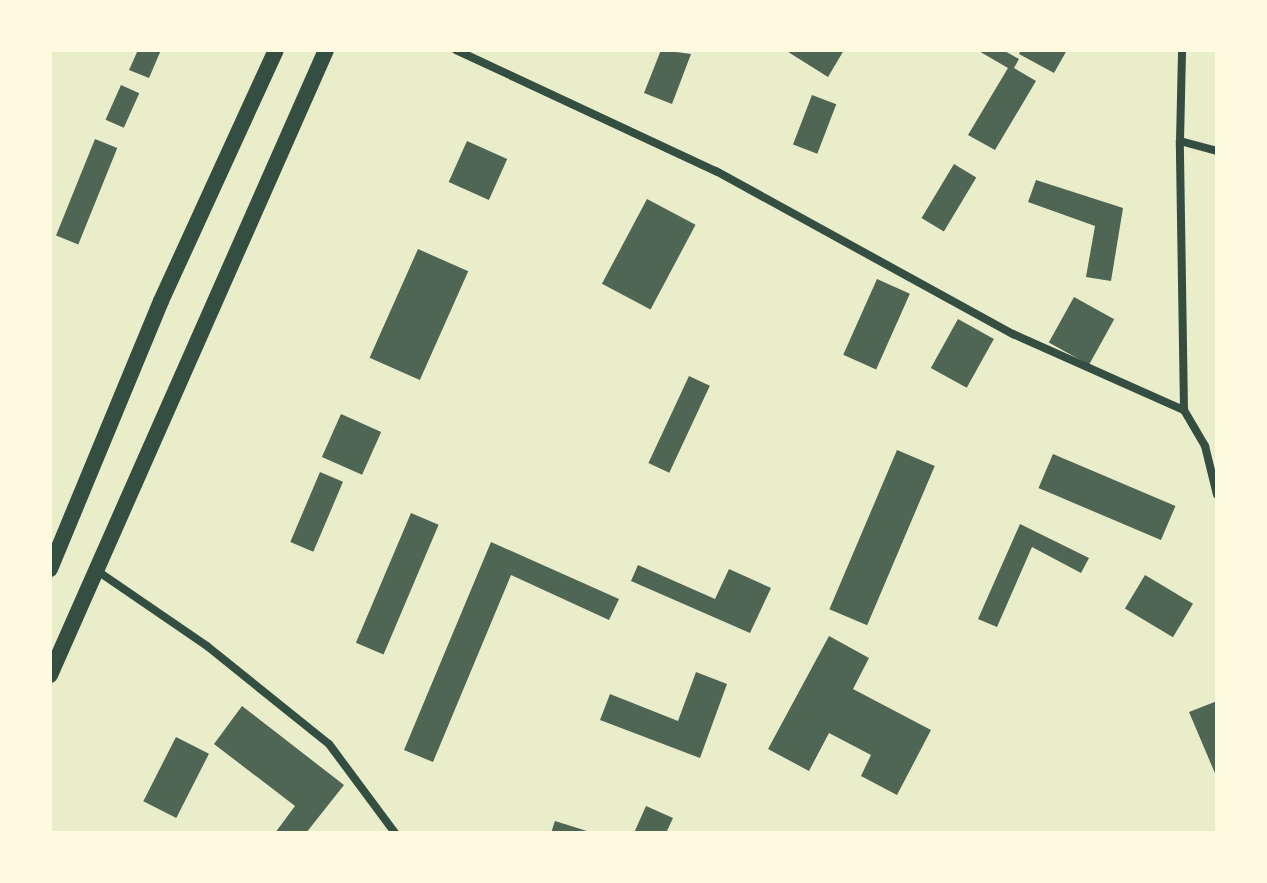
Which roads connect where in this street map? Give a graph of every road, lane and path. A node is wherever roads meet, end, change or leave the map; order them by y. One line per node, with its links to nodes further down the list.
1 (276, 50): 9 (highway)
2 (326, 50): 10 (highway)
3 (456, 50): 7 (street)
4 (1182, 50): 5 (street)
5 (1180, 141): 6 (street); 7 (street)
6 (1217, 151)
7 (1184, 410): 8 (street)
8 (1217, 495)
9 (50, 569)
10 (95, 569): 11 (highway); 12 (street)
11 (50, 675)
12 (395, 833)

